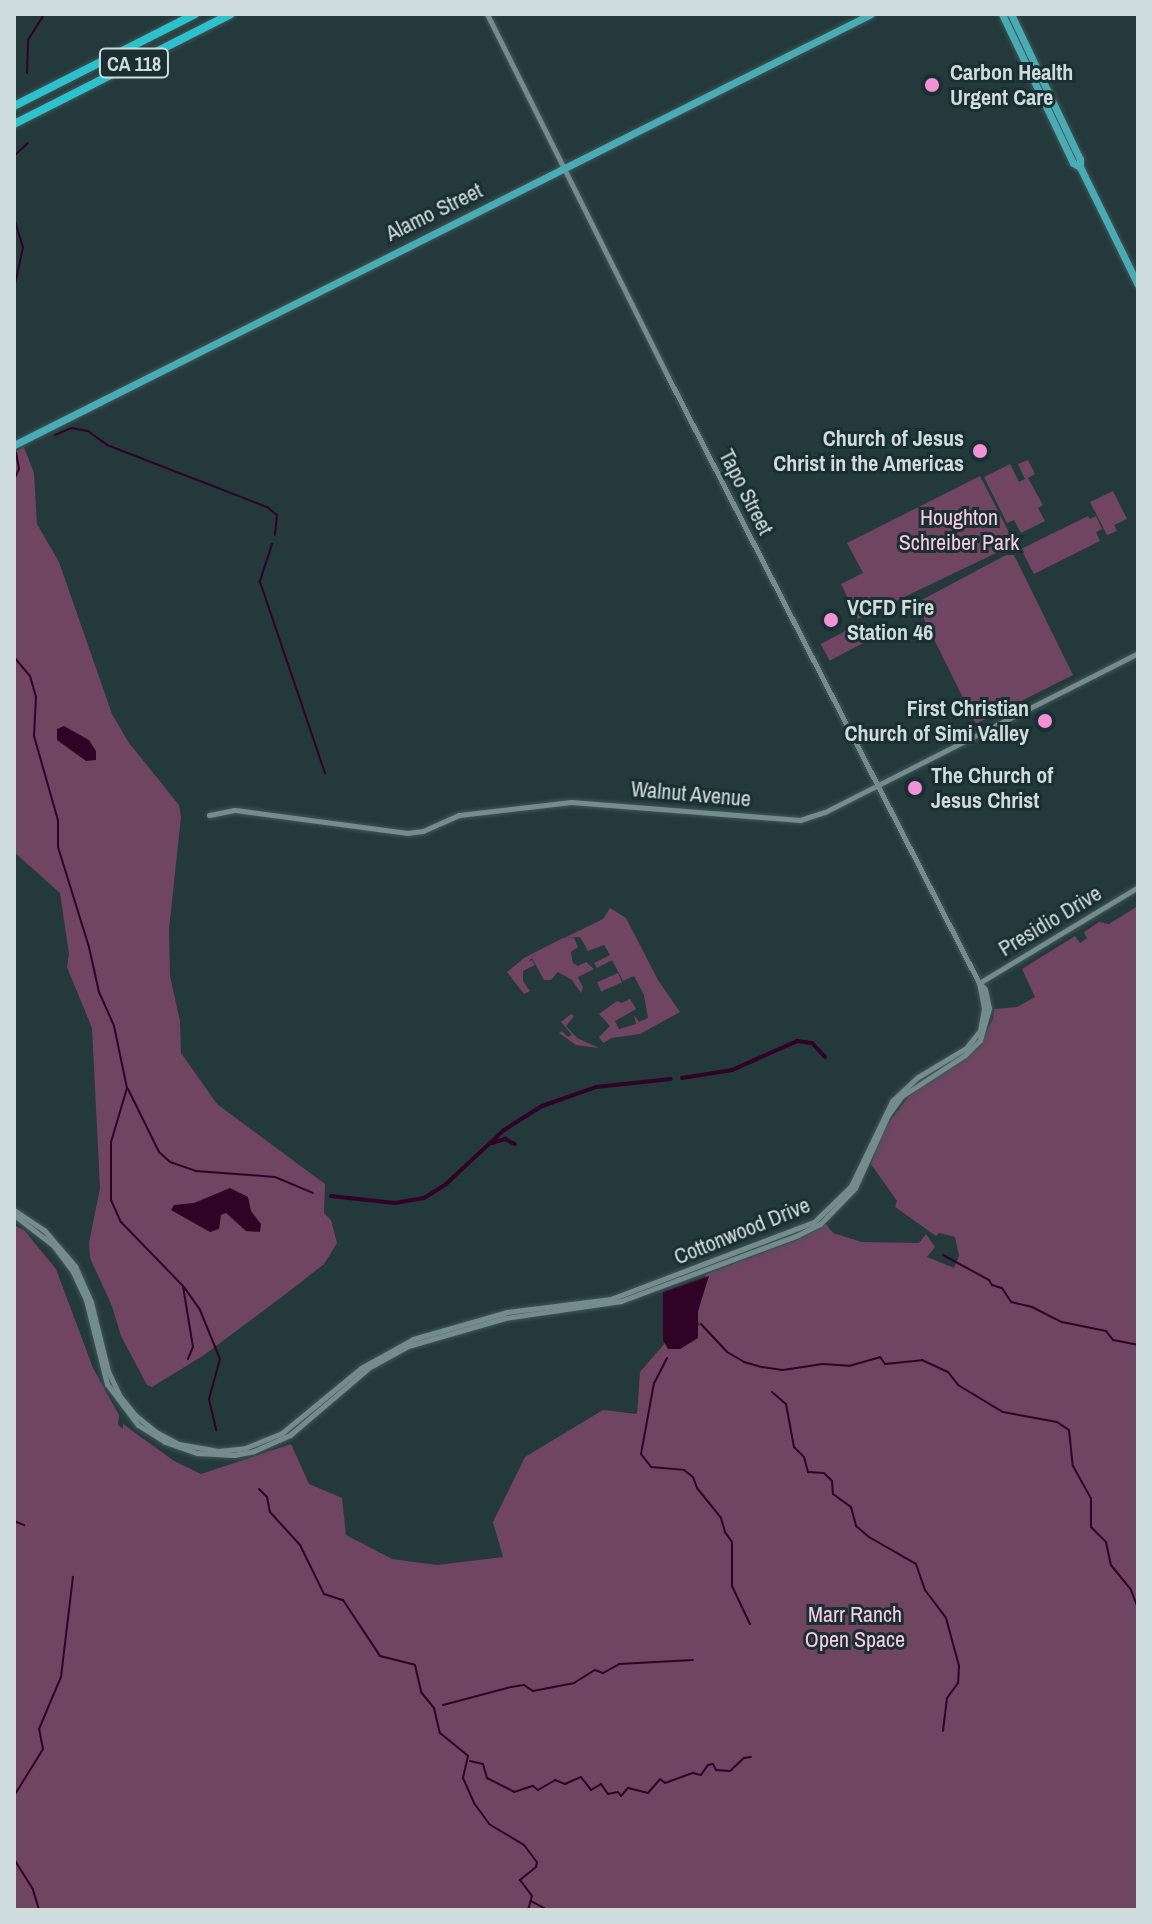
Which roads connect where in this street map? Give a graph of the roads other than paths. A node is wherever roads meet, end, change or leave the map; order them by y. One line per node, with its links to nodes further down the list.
1 (195, 14): 7 (highway, CA 118)
2 (231, 14): 8 (highway, CA 118)
3 (487, 14): 10 (street, Tapo Street)
4 (871, 14): 10 (main road, Alamo Street)
5 (1002, 14): 9 (main road)
6 (1011, 14): 9 (main road)
7 (14, 106)
8 (14, 124)
9 (1080, 167): 11 (main road)
10 (565, 169): 12 (main road, Alamo Street); 14 (street, Tapo Street)
11 (1138, 285)
12 (14, 445)
13 (1138, 653): 14 (street, Walnut Avenue)
14 (878, 785): 15 (street, Walnut Avenue); 17 (street, Tapo Street)
15 (209, 815)
16 (1138, 887): 17 (street, Presidio Drive)
17 (979, 983): 18 (street, Cottonwood Drive)
18 (14, 1212)

